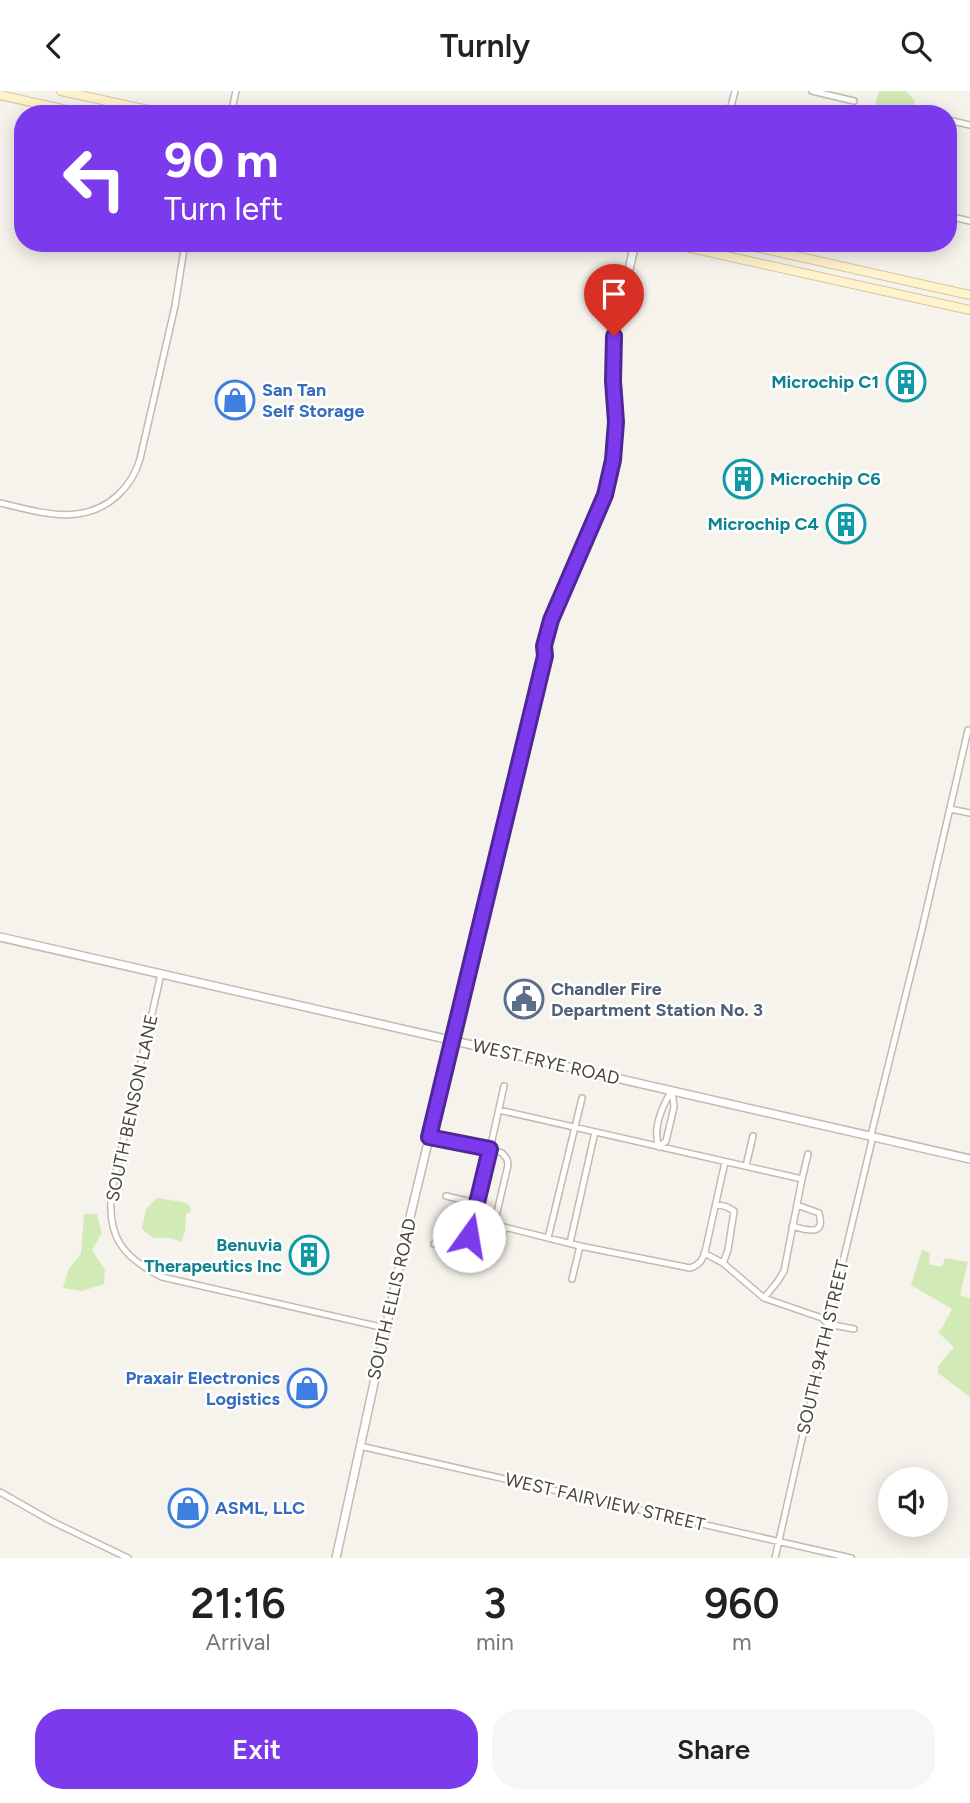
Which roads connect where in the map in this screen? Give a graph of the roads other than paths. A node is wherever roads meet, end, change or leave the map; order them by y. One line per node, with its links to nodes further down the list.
1 (61, 91): 6 (main road)
2 (812, 91): 4 (street)
3 (0, 95): 5 (main road)
4 (854, 101)
5 (44, 105)
6 (126, 105)
7 (184, 252): 13 (street)
8 (633, 252): 19 (street, SOUTH ELLIS ROAD)
9 (709, 252): 12 (main road)
10 (778, 252): 11 (main road)
11 (970, 295)
12 (970, 310)
13 (0, 503)
14 (968, 730): 15 (street, SOUTH 94TH STREET)
15 (950, 809): 16 (street); 26 (street, SOUTH 94TH STREET)
16 (970, 814)
17 (0, 937): 18 (street, WEST FRYE ROAD)
18 (161, 974): 19 (street, WEST FRYE ROAD); 54 (street, SOUTH BENSON LANE)
19 (452, 1041): 21 (street, WEST FRYE ROAD); 28 (street, SOUTH ELLIS ROAD)
20 (504, 1086): 23 (street)
21 (672, 1090): 26 (street, WEST FRYE ROAD); 29 (street); 29 (street)
22 (582, 1098): 24 (street)
23 (499, 1110): 24 (street); 30 (street)
24 (574, 1127): 25 (street); 44 (street)
25 (595, 1132): 29 (street); 45 (street)
26 (872, 1135): 32 (street, WEST FRYE ROAD); 53 (street, SOUTH 94TH STREET)
27 (753, 1136): 34 (street)
28 (429, 1137): 30 (street); 54 (street, SOUTH ELLIS ROAD)
29 (659, 1147): 33 (street)
30 (490, 1149): 37 (street); 41 (street)
31 (808, 1154): 35 (street)
32 (970, 1159)
33 (725, 1162): 34 (street); 38 (street)
34 (746, 1166): 35 (street)
35 (802, 1179): 39 (street)
36 (446, 1196): 37 (street)
37 (477, 1203): 40 (street)
38 (716, 1204): 49 (street); 50 (street)
39 (797, 1205): 42 (street); 42 (street)
40 (473, 1220): 41 (street); 48 (street)
41 (494, 1225): 43 (street)
42 (792, 1226): 52 (street)
43 (504, 1227): 44 (street); 48 (street)
44 (548, 1238): 45 (street)
45 (570, 1243): 47 (street)
46 (434, 1244): 48 (street)
47 (580, 1246): 49 (street); 51 (street)
48 (465, 1252)
49 (704, 1253): 50 (street)
50 (723, 1263): 52 (street)
51 (572, 1279)
52 (764, 1298): 53 (street)
53 (828, 1324): 55 (street); 58 (street, SOUTH 94TH STREET)
54 (385, 1328): 56 (street, SOUTH ELLIS ROAD)
55 (854, 1329)
56 (360, 1446): 58 (street, WEST FAIRVIEW STREET); 60 (street, SOUTH ELLIS ROAD)
57 (0, 1492): 59 (street)
58 (778, 1541): 61 (street, SOUTH 94TH STREET); 62 (street, WEST FAIRVIEW STREET)
59 (128, 1558)
60 (336, 1558)
61 (775, 1558)
62 (851, 1558)

